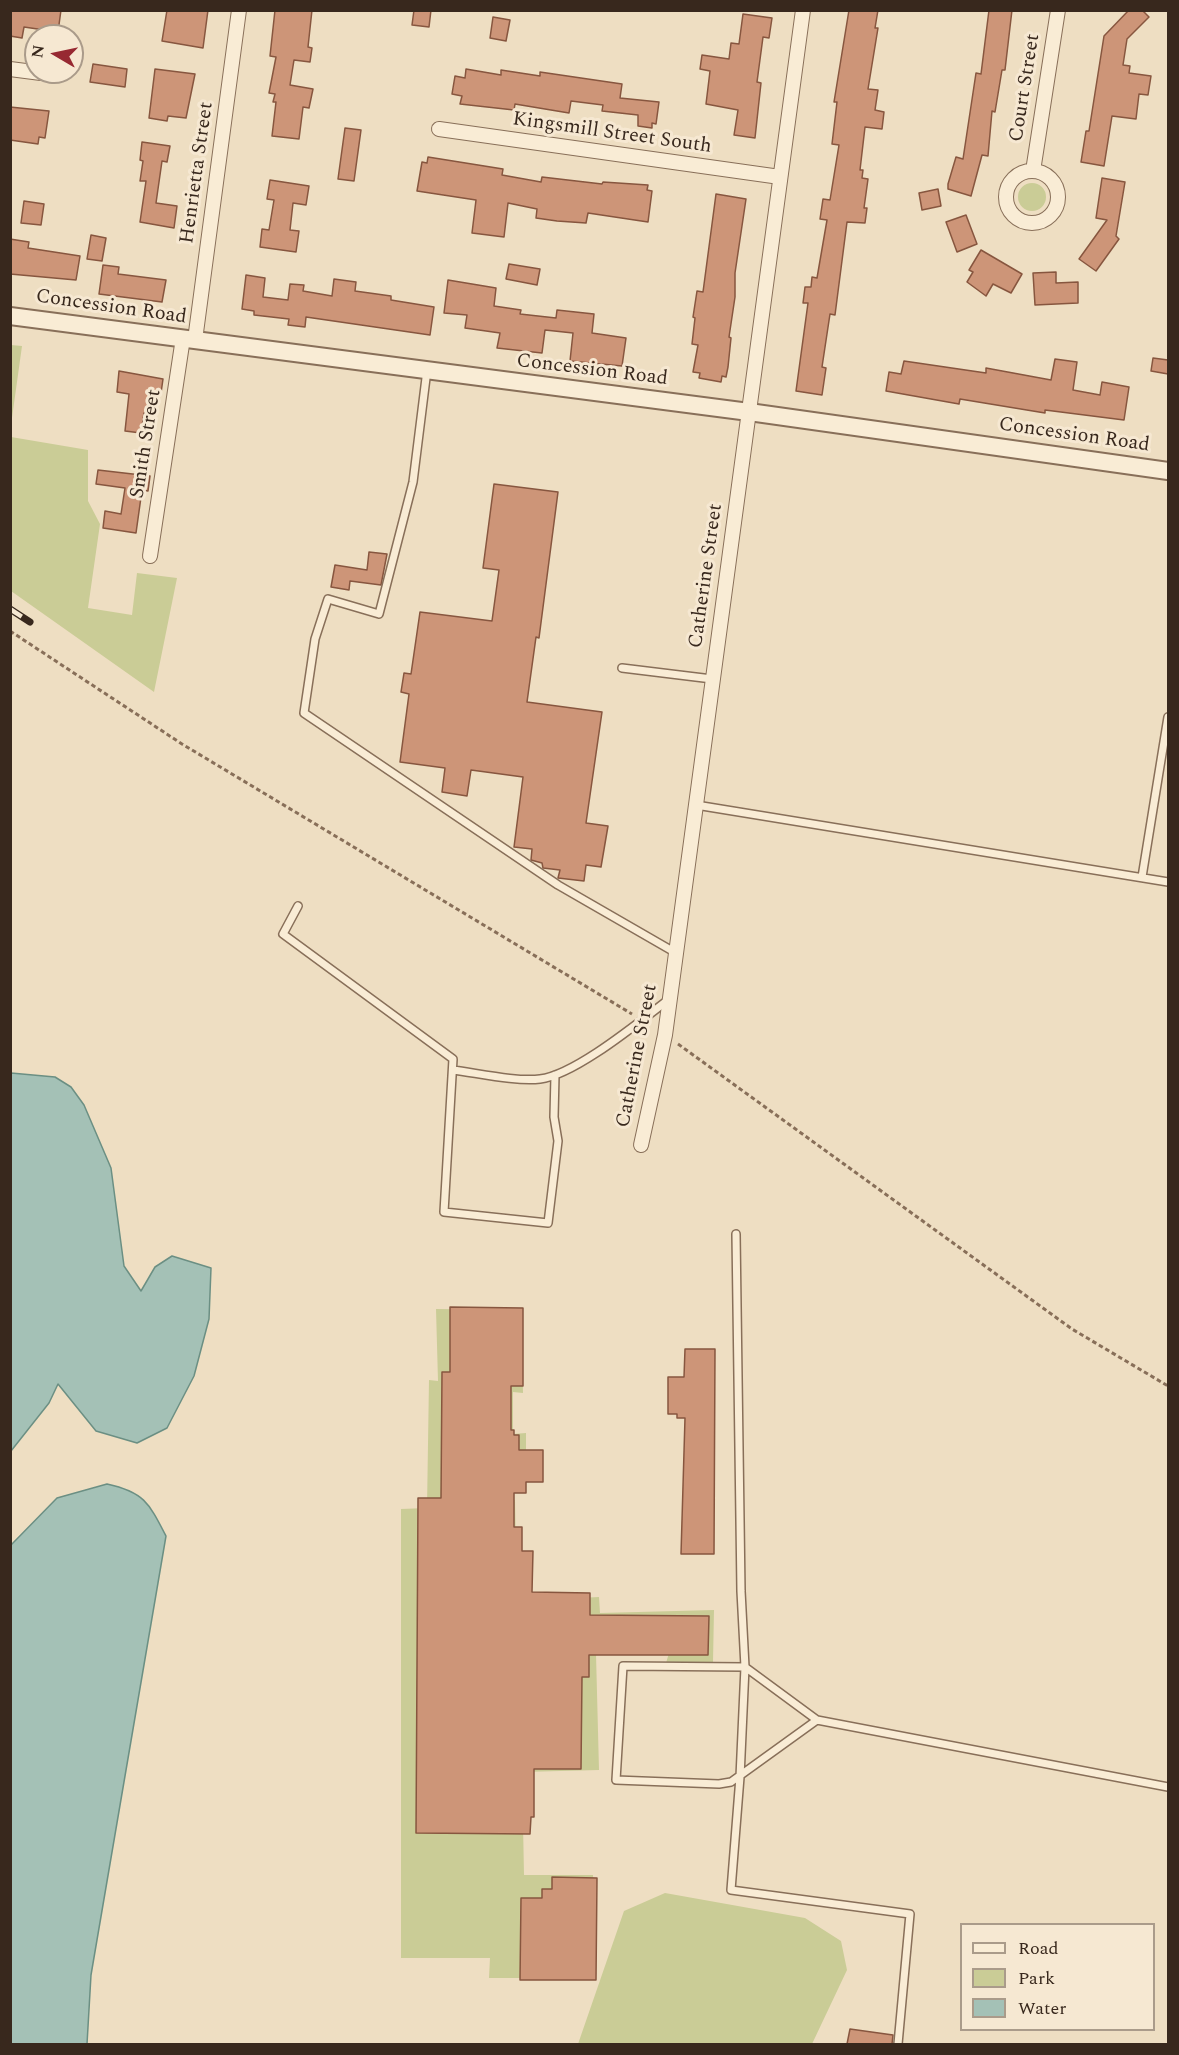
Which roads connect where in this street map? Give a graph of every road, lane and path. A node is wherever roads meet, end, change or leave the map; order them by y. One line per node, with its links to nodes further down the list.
1 (239, 10): 8 (street, Henrietta Street)
2 (802, 10): 6 (street, Catherine Street)
3 (1058, 10): 5 (street, Court Street)
4 (439, 129): 6 (street, Kingsmill Street South)
5 (1033, 171)
6 (780, 177): 10 (street, Catherine Street)
7 (10, 316): 8 (street, Concession Road)
8 (189, 339): 9 (street, Concession Road); 12 (street, Smith Street)
9 (427, 370): 10 (street, Concession Road); 21 (lane)
10 (749, 412): 11 (street, Concession Road); 15 (street, Catherine Street)
11 (1168, 471)
12 (150, 556)
13 (10, 631): 23 (path)
14 (621, 668): 15 (lane)
15 (712, 679): 17 (street, Catherine Street)
16 (1168, 717): 18 (lane)
17 (696, 805): 18 (lane); 21 (street, Catherine Street)
18 (1142, 877): 19 (lane)
19 (1168, 882)
20 (297, 906): 25 (lane)
21 (676, 953): 22 (street, Catherine Street)
22 (670, 998): 23 (lane); 24 (street, Catherine Street)
23 (641, 1020): 26 (lane)
24 (665, 1035): 27 (street, Catherine Street); 29 (path)
25 (453, 1070): 26 (lane); 26 (lane)
26 (555, 1076)
27 (640, 1145)
28 (736, 1234): 30 (lane)
29 (1168, 1386)
30 (745, 1667): 31 (lane); 32 (lane); 32 (lane)
31 (817, 1720): 32 (lane); 33 (lane)
32 (740, 1777): 34 (lane)
33 (1168, 1787)
34 (898, 2044)

